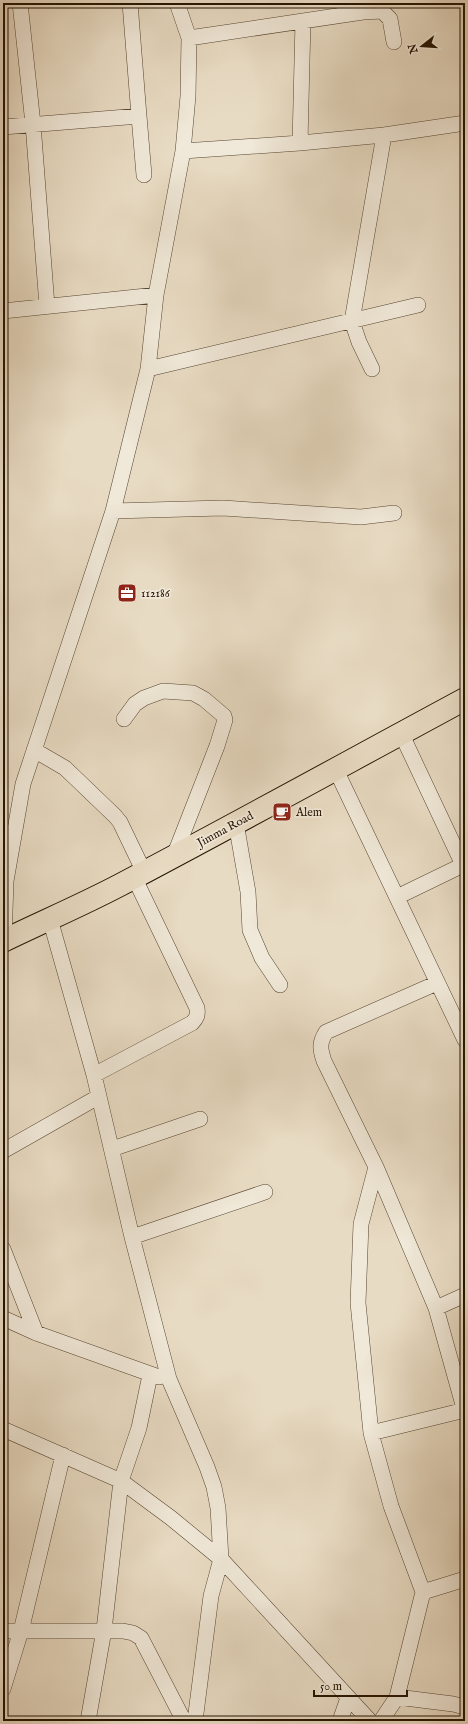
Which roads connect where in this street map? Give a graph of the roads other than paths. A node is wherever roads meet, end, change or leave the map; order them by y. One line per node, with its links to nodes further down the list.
1 (20, 3): 10 (street)
2 (130, 3): 8 (street)
3 (177, 3): 6 (street)
4 (361, 7): 5 (street); 7 (street)
5 (303, 21): 6 (street); 13 (street)
6 (189, 38): 14 (street)
7 (394, 42)
8 (139, 116): 10 (street); 15 (street)
9 (465, 123): 12 (street)
10 (33, 124): 11 (street); 18 (street)
11 (3, 127)
12 (384, 135): 13 (street); 20 (street)
13 (300, 144): 14 (street)
14 (183, 151): 16 (street)
15 (144, 175)
16 (156, 295): 18 (street); 21 (street)
17 (418, 305): 20 (street)
18 (47, 306): 19 (street)
19 (3, 311)
20 (352, 322): 21 (street); 22 (street)
21 (148, 369): 23 (street)
22 (372, 369)
23 (113, 511): 24 (street); 28 (street)
24 (394, 512)
25 (465, 699): 27 (highway, Jimma Road)
26 (124, 718): 31 (street)
27 (401, 733): 29 (highway, Jimma Road); 32 (street)
28 (34, 750): 33 (street); 36 (street)
29 (336, 770): 30 (highway, Jimma Road); 34 (street)
30 (236, 823): 31 (highway, Jimma Road); 38 (street)
31 (174, 856): 33 (highway, Jimma Road)
32 (464, 867): 34 (street)
33 (139, 875): 35 (highway, Jimma Road); 40 (street)
34 (397, 897): 37 (street)
35 (50, 919): 36 (highway, Jimma Road); 40 (street)
36 (4, 941)
37 (437, 983): 39 (street); 45 (street)
38 (280, 985)
39 (465, 1040)
40 (94, 1075): 41 (street)
41 (98, 1097): 43 (street); 44 (street)
42 (200, 1119): 43 (street)
43 (112, 1149): 47 (street)
44 (3, 1151)
45 (376, 1167): 50 (street); 57 (street)
46 (265, 1192): 47 (street)
47 (132, 1237): 54 (street)
48 (3, 1249): 52 (street)
49 (465, 1295): 50 (street)
50 (436, 1308): 55 (street)
51 (3, 1318): 52 (street)
52 (36, 1333): 53 (street)
53 (150, 1375): 54 (street); 59 (street)
54 (169, 1380): 60 (street)
55 (465, 1411): 57 (street)
56 (3, 1429): 58 (street)
57 (371, 1433): 62 (street)
58 (63, 1455): 59 (street); 65 (street)
59 (121, 1481): 60 (street); 64 (street)
60 (221, 1559): 68 (street); 73 (street)
61 (465, 1579): 62 (street)
62 (423, 1592): 67 (street)
63 (3, 1630): 65 (street)
64 (104, 1630): 65 (street); 70 (street); 71 (street)
65 (21, 1631): 66 (street)
66 (3, 1689)
67 (397, 1697): 69 (street); 76 (street)
68 (348, 1698): 74 (street); 75 (street)
69 (465, 1707)
70 (174, 1714): 72 (street)
71 (88, 1721)
72 (184, 1721)
73 (195, 1721)
74 (340, 1721)
75 (370, 1721)
76 (381, 1721)

